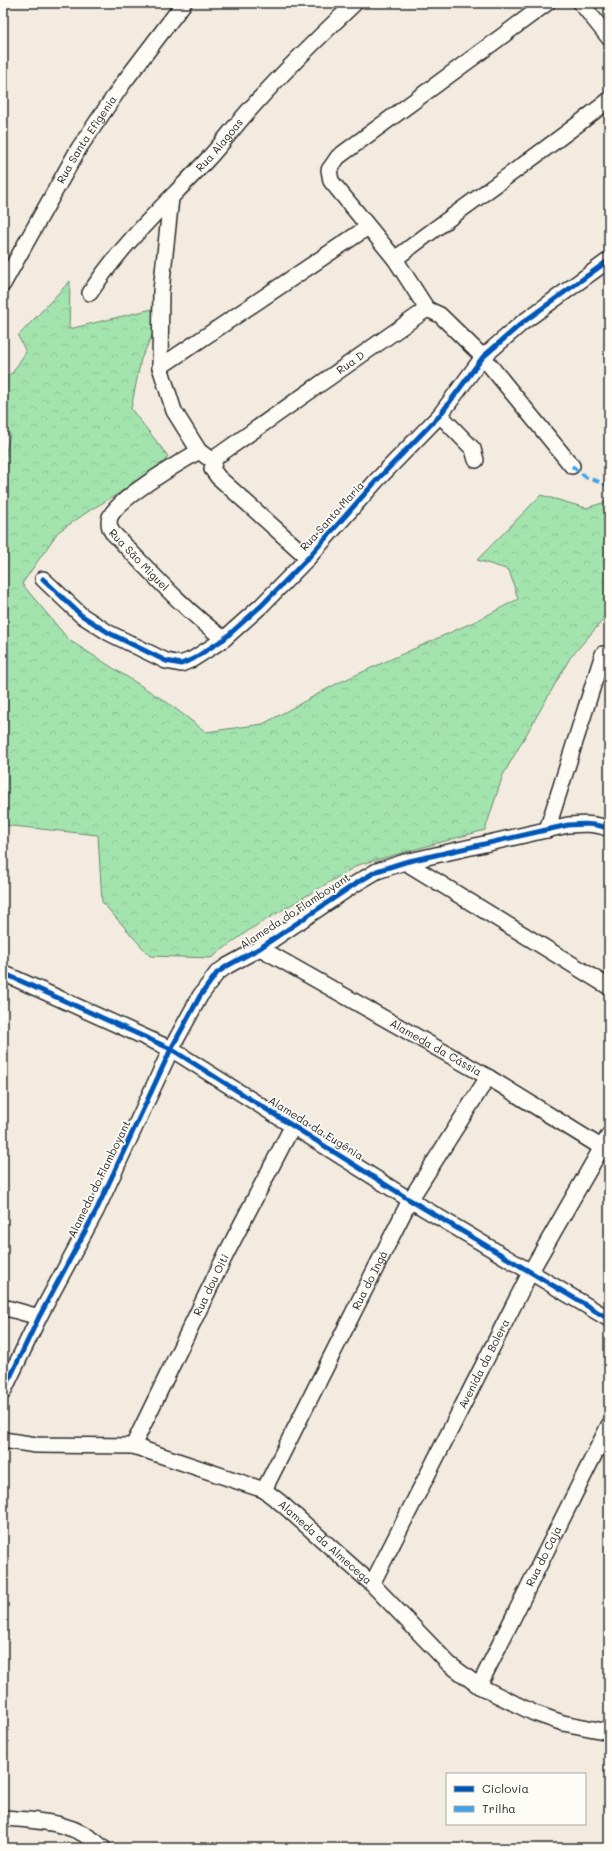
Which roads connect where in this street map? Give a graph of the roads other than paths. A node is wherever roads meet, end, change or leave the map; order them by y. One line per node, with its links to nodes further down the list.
1 (184, 3): 11 (street, Rua Santa Efigenia)
2 (355, 3): 7 (street, Rua Alagoas)
3 (546, 3): 8 (street)
4 (581, 3): 5 (street)
5 (609, 38)
6 (609, 100): 9 (street)
7 (171, 198): 12 (street, Rua Alagoas); 15 (street)
8 (368, 227): 9 (street); 15 (street)
9 (395, 259): 13 (street)
10 (609, 260): 14 (street, Rua Santa Maria)
11 (3, 284)
12 (90, 293)
13 (427, 309): 14 (street); 19 (street, Rua D)
14 (483, 357): 16 (street, Rua Santa Maria); 20 (street)
15 (160, 367): 17 (street)
16 (440, 415): 18 (street); 21 (street, Rua Santa Maria)
17 (199, 451): 19 (street); 23 (street, Rua São Miguel)
18 (476, 460)
19 (213, 462): 21 (street)
20 (572, 466)
21 (308, 558): 23 (street, Rua Santa Maria)
22 (43, 579): 23 (street, Rua Santa Maria)
23 (224, 639)
24 (603, 654): 26 (street)
25 (609, 829): 26 (street, Alameda do Flamboyant)
26 (547, 830): 27 (street, Alameda do Flamboyant)
27 (405, 862): 28 (street, Alameda do Flamboyant); 30 (street)
28 (260, 948): 31 (street, Alameda do Flamboyant); 32 (street, Alameda da Cássia)
29 (3, 973): 31 (street, Alameda da Eugênia)
30 (609, 987)
31 (172, 1049): 33 (street, Alameda da Eugênia); 38 (street, Alameda do Flamboyant)
32 (488, 1077): 34 (street, Alameda da Cássia); 35 (street, Rua do Ingá)
33 (293, 1125): 35 (street, Alameda da Eugênia); 43 (street, Rua dou Oiti)
34 (606, 1144): 36 (street, Avenida da Bolera)
35 (410, 1200): 36 (street, Alameda da Eugênia); 44 (street, Rua do Ingá)
36 (531, 1271): 39 (street, Alameda da Eugênia); 45 (street, Avenida da Bolera)
37 (3, 1307): 38 (street)
38 (39, 1317): 40 (street, Alameda do Flamboyant)
39 (609, 1319)
40 (3, 1392)
41 (609, 1425): 46 (street, Rua do Caja)
42 (3, 1440): 43 (street, Alameda da Almecega)
43 (133, 1446): 44 (street, Alameda da Almecega)
44 (264, 1490): 45 (street, Alameda da Almecega)
45 (372, 1584): 46 (street, Alameda da Almecega)
46 (479, 1686): 47 (street, Alameda da Almecega)
47 (609, 1732)
48 (3, 1818): 49 (street)
49 (84, 1842): 50 (street)
50 (103, 1848)

